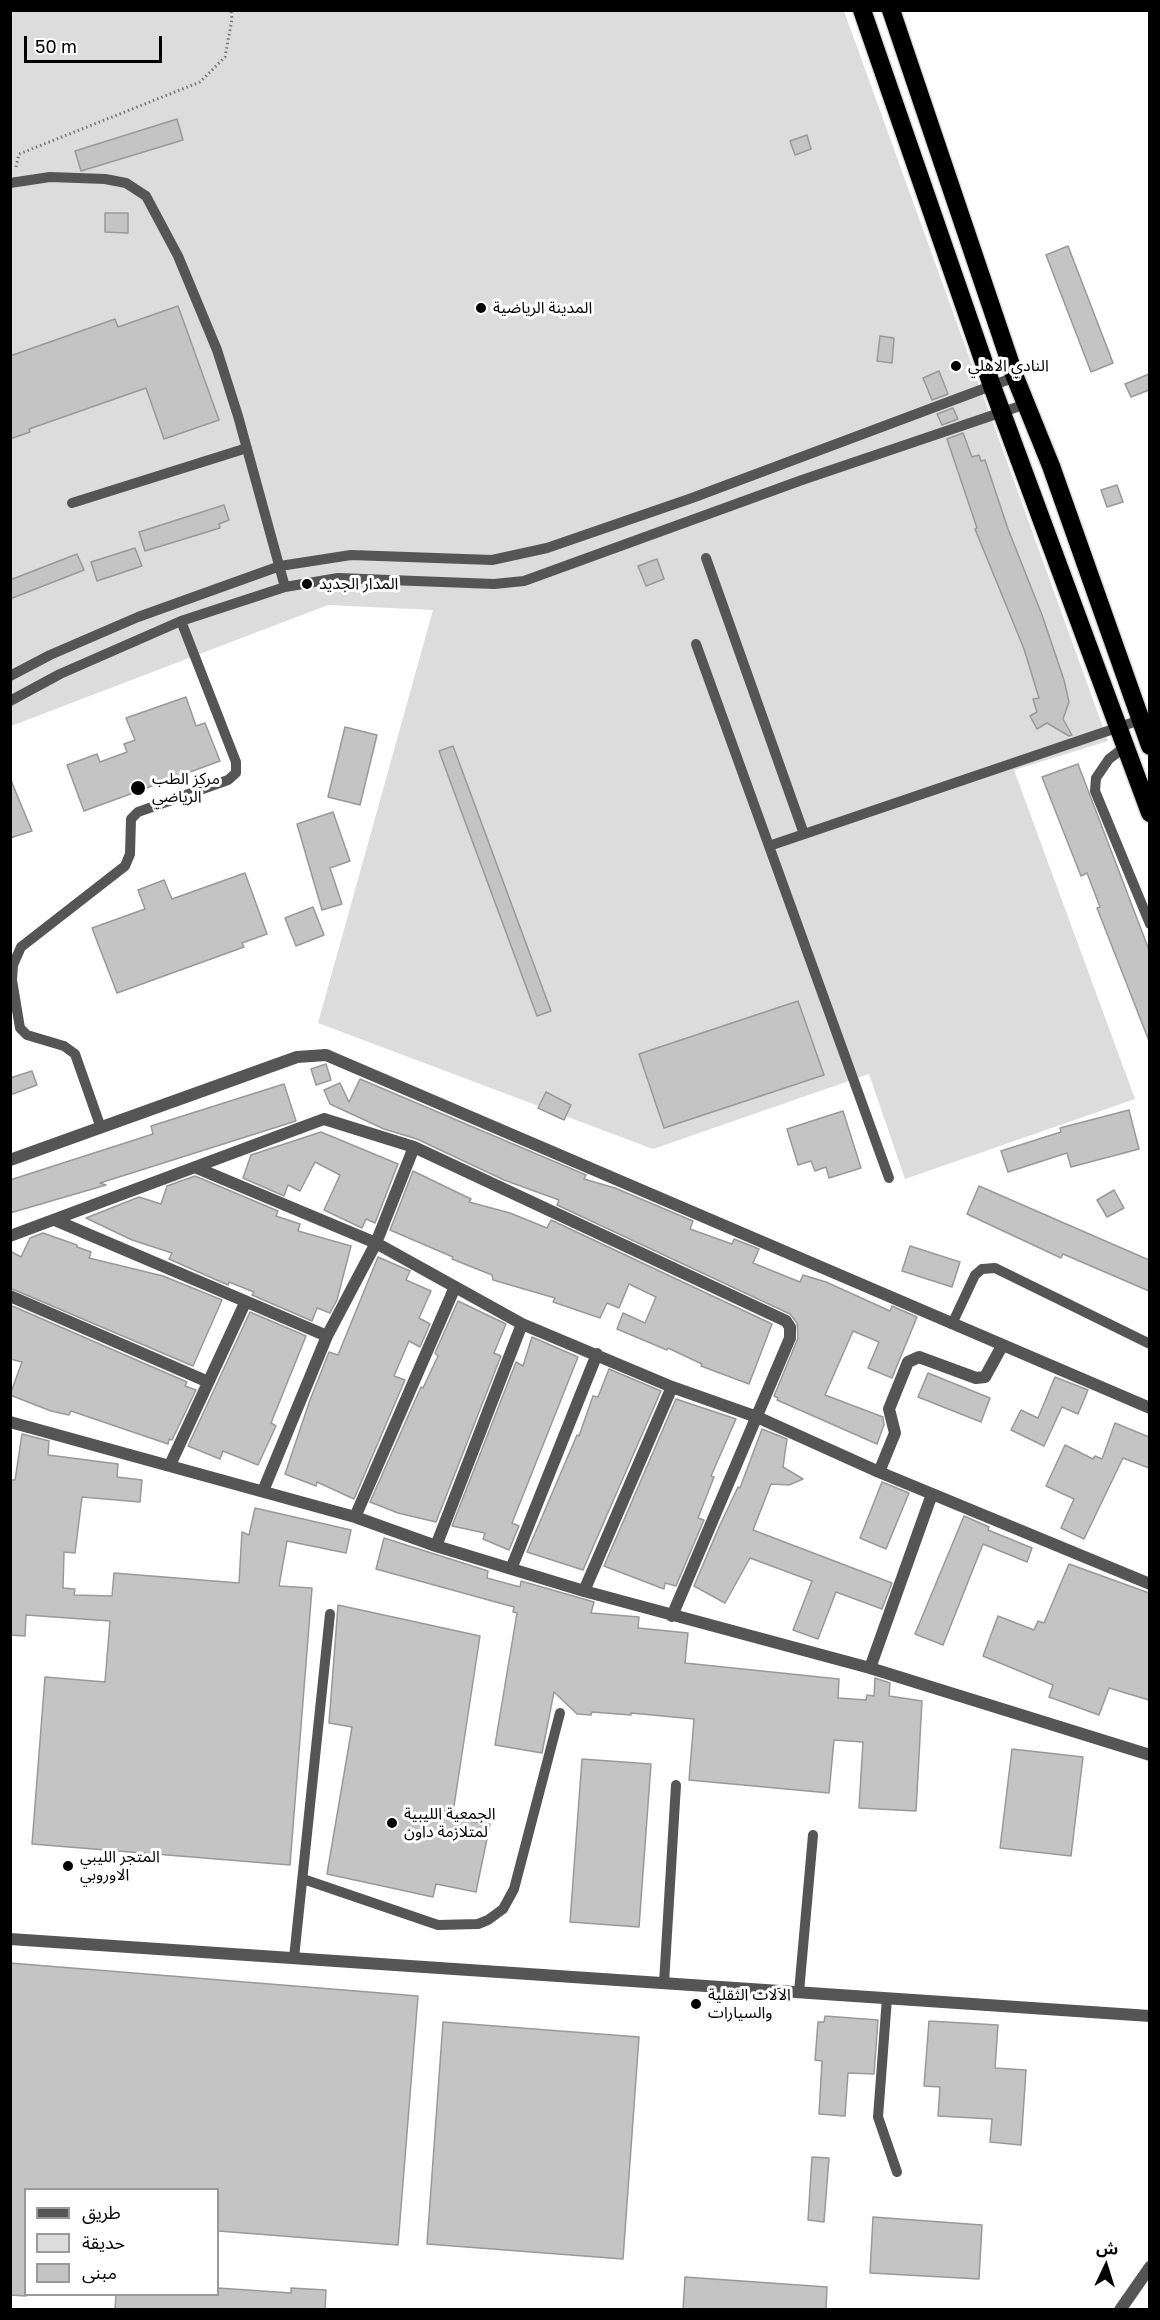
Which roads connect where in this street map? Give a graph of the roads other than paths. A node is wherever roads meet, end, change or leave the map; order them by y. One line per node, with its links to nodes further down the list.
1 (862, 10): 5 (highway)
2 (891, 10): 4 (highway)
3 (11, 183): 8 (lane)
4 (1015, 377): 5 (lane); 6 (highway)
5 (992, 386): 7 (highway); 11 (lane)
6 (1026, 405): 7 (lane); 17 (highway)
7 (1002, 413): 12 (lane); 18 (highway)
8 (247, 448): 9 (lane); 11 (lane)
9 (72, 503)
10 (706, 558): 22 (lane)
11 (280, 566): 12 (lane); 15 (lane)
12 (285, 587): 13 (lane)
13 (181, 621): 16 (lane); 25 (lane)
14 (696, 644): 23 (lane)
15 (10, 676)
16 (10, 701)
17 (1140, 720): 18 (lane); 20 (highway)
18 (1120, 728): 19 (highway); 22 (lane)
19 (1126, 746): 21 (highway); 24 (lane)
20 (1149, 746)
21 (1149, 813)
22 (804, 834): 23 (lane)
23 (770, 846): 29 (lane)
24 (1149, 924)
25 (101, 1128): 27 (street); 37 (street)
26 (414, 1147): 28 (street); 32 (street); 45 (street)
27 (10, 1160)
28 (197, 1168): 30 (street); 32 (street)
29 (889, 1178)
30 (57, 1221): 31 (street); 35 (street)
31 (10, 1236)
32 (376, 1243): 33 (street); 38 (street)
33 (455, 1287): 36 (street); 51 (street)
34 (10, 1296): 42 (street)
35 (245, 1303): 38 (street); 42 (street)
36 (522, 1324): 41 (street); 52 (street)
37 (952, 1324): 39 (lane); 40 (street)
38 (327, 1336): 49 (street)
39 (1149, 1344)
40 (1002, 1346): 44 (street); 48 (street)
41 (597, 1354): 43 (street); 53 (street)
42 (207, 1381): 47 (street)
43 (672, 1387): 45 (street); 55 (street)
44 (1149, 1408)
45 (757, 1417): 48 (street); 57 (street)
46 (10, 1422): 47 (street)
47 (170, 1465): 49 (street)
48 (879, 1472): 50 (street)
49 (263, 1491): 51 (street)
50 (932, 1494): 54 (street); 58 (street)
51 (355, 1517): 52 (street)
52 (436, 1546): 53 (street)
53 (511, 1569): 55 (street)
54 (1149, 1584)
55 (585, 1591): 57 (street)
56 (330, 1614): 63 (lane)
57 (672, 1616): 58 (street)
58 (870, 1668): 60 (street)
59 (560, 1713): 63 (lane)
60 (1149, 1755)
61 (676, 1785): 66 (lane)
62 (813, 1835): 67 (lane)
63 (303, 1879): 65 (lane)
64 (10, 1939): 65 (street)
65 (294, 1958): 66 (street)
66 (664, 1983): 67 (street)
67 (799, 1992): 68 (street)
68 (887, 1998): 69 (street); 70 (lane)
69 (1149, 2016)
70 (897, 2172)
71 (1149, 2267): 72 (street)
72 (1120, 2310)

